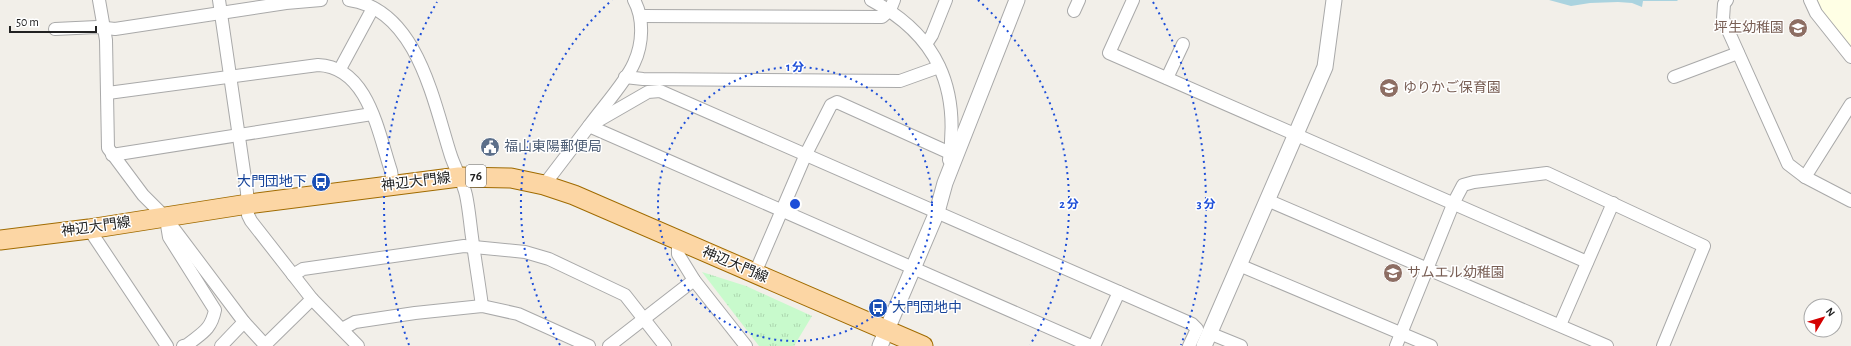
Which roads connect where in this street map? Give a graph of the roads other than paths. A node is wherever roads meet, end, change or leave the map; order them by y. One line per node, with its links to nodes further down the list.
1 (99, 0): 18 (street)
2 (219, 0): 16 (street)
3 (321, 0): 13 (street)
4 (348, 0): 15 (street)
5 (634, 0): 17 (street)
6 (872, 0): 14 (street)
7 (946, 0): 20 (street)
8 (1017, 0): 41 (street)
9 (1132, 0): 29 (street)
10 (1334, 0): 34 (street)
11 (1727, 0): 22 (street)
12 (1810, 0): 23 (street)
13 (286, 2): 16 (street)
14 (892, 5): 17 (street); 20 (street)
15 (373, 8): 25 (street); 39 (street)
16 (221, 14): 18 (street); 26 (street)
17 (641, 16): 27 (street)
18 (105, 28): 19 (street); 30 (street)
19 (54, 29)
20 (926, 44): 24 (street)
21 (1183, 44): 29 (street)
22 (1738, 53): 28 (street); 40 (street)
23 (1851, 57)
24 (939, 67): 27 (street); 36 (street)
25 (340, 69): 26 (street); 32 (street)
26 (229, 76): 30 (street); 35 (street)
27 (625, 76): 33 (street)
28 (1674, 77)
29 (1167, 78): 34 (street)
30 (108, 93): 37 (street)
31 (1851, 104): 40 (street)
32 (372, 114): 35 (street); 42 (street)
33 (588, 126): 38 (street); 43 (street); 49 (street)
34 (1296, 133): 44 (street); 46 (street)
35 (238, 136): 37 (street); 48 (street)
36 (950, 153): 38 (street); 41 (street)
37 (112, 154): 51 (street)
38 (806, 154): 49 (street); 50 (street)
39 (459, 177): 42 (main road, 神辺大門線 / 76); 43 (main road, 神辺大門線 / 76); 55 (street)
40 (1806, 177): 45 (street)
41 (945, 183): 50 (street)
42 (394, 184): 48 (main road, 神辺大門線 / 76)
43 (544, 185): 54 (main road, 神辺大門線 / 76)
44 (1267, 200): 57 (street); 59 (street)
45 (1851, 201)
46 (1454, 202): 47 (street); 56 (street); 59 (street)
47 (1613, 203): 56 (street); 90 (street)
48 (248, 204): 51 (main road, 神辺大門線 / 76); 61 (street)
49 (781, 212): 58 (street); 60 (street)
50 (937, 212): 58 (street); 63 (street)
51 (165, 217): 52 (main road, 神辺大門線 / 76); 67 (street); 74 (street)
52 (89, 229): 53 (main road, 神辺大門線 / 76); 73 (street)
53 (0, 240)
54 (678, 241): 60 (main road, 神辺大門線 / 76); 62 (street)
55 (473, 247): 61 (street); 65 (street); 66 (street)
56 (1587, 262): 68 (street)
57 (1238, 265): 70 (street); 72 (street)
58 (912, 268): 71 (street); 83 (street)
59 (1428, 268): 68 (street); 70 (street)
60 (755, 273): 71 (main road, 神辺大門線 / 76)
61 (293, 275): 64 (street)
62 (694, 280): 66 (street); 81 (street)
63 (1119, 292): 84 (street); 85 (street)
64 (312, 299): 69 (street); 76 (street)
65 (482, 306): 69 (street); 78 (street)
66 (644, 319): 79 (street); 80 (street)
67 (244, 322): 75 (street); 76 (street)
68 (1560, 325): 89 (street)
69 (342, 329): 77 (street)
70 (1401, 334): 87 (street); 88 (street)
71 (883, 338): 82 (main road, 神辺大門線 / 76)
72 (1207, 340): 86 (street)
73 (167, 346)
74 (183, 346)
75 (220, 346)
76 (266, 346)
77 (358, 346)
78 (589, 346)
79 (609, 346)
80 (665, 346)
81 (746, 346)
82 (923, 346)
83 (1091, 346)
84 (1094, 346)
85 (1189, 346)
86 (1241, 346)
87 (1396, 346)
88 (1431, 346)
89 (1607, 346)
90 (1663, 346)

